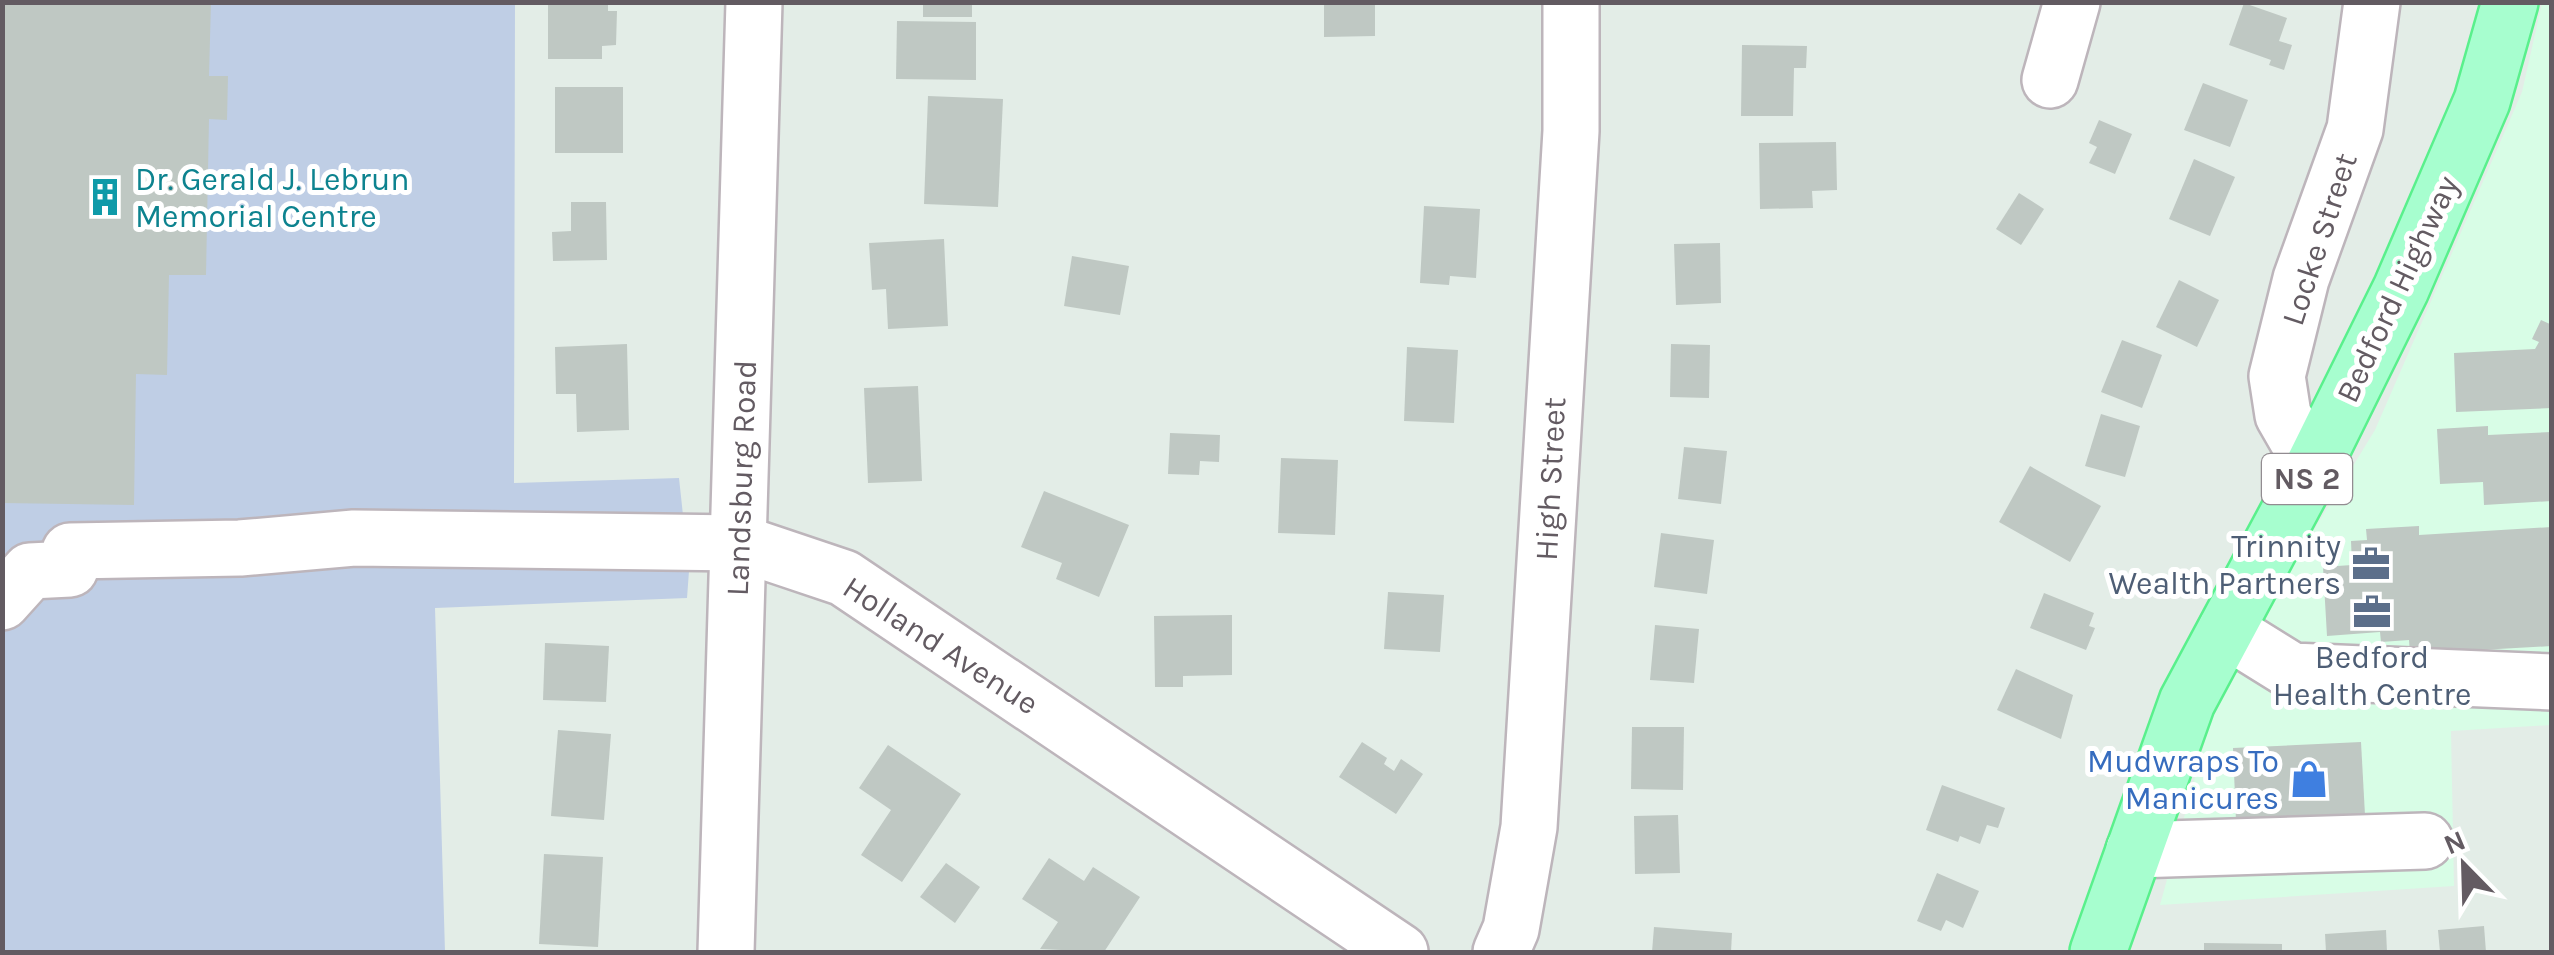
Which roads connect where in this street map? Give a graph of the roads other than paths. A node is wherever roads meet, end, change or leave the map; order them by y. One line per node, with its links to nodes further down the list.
1 (754, 2): 8 (street, Landsburg Road)
2 (1571, 2): 16 (street, High Street)
3 (2072, 2): 6 (street)
4 (2372, 2): 7 (street, Locke Street)
5 (2510, 2): 7 (main road, Bedford Highway / NS 2)
6 (2050, 80)
7 (2313, 467): 10 (main road, Bedford Highway / NS 2)
8 (740, 544): 9 (street, Holland Avenue); 14 (street, Landsburg Road); 15 (street, Holland Avenue)
9 (2, 602)
10 (2226, 630): 11 (street); 13 (main road, Bedford Highway / NS 2)
11 (2552, 682)
12 (2425, 842): 13 (street)
13 (2134, 850): 17 (main road, Bedford Highway / NS 2)
14 (726, 952)
15 (1400, 952)
16 (1501, 952)
17 (2098, 952)

